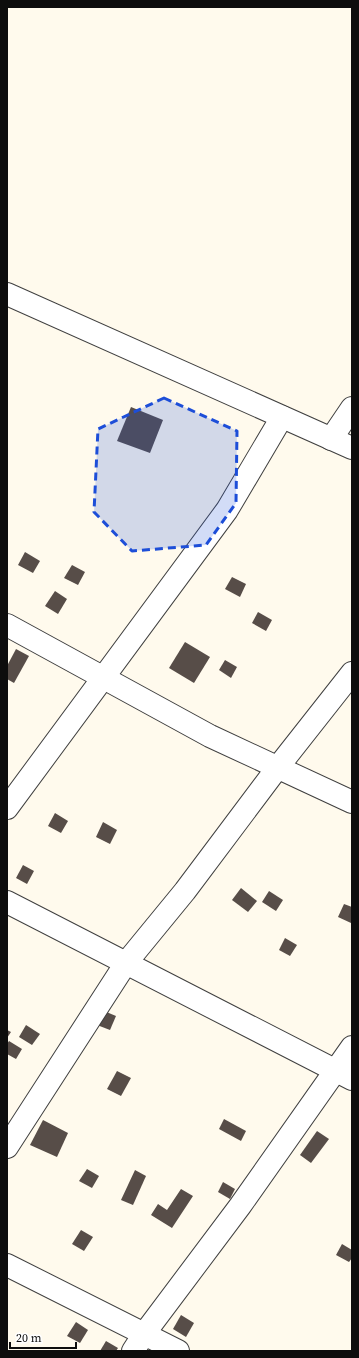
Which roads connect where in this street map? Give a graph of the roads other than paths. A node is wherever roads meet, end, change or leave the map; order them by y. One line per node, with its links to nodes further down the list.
1 (7, 294): 3 (street)
2 (352, 408): 4 (street)
3 (282, 417): 4 (street); 8 (street)
4 (331, 439): 5 (street)
5 (352, 448)
6 (7, 625): 8 (street)
7 (352, 673): 9 (street)
8 (103, 678): 9 (street); 11 (street)
9 (278, 767): 10 (street); 13 (street)
10 (352, 802)
11 (7, 808)
12 (7, 902): 13 (street)
13 (126, 963): 15 (street); 16 (street)
14 (352, 1047): 15 (street)
15 (343, 1075): 18 (street)
16 (7, 1147)
17 (7, 1265): 18 (street)
18 (138, 1342): 19 (street)
19 (178, 1351)

